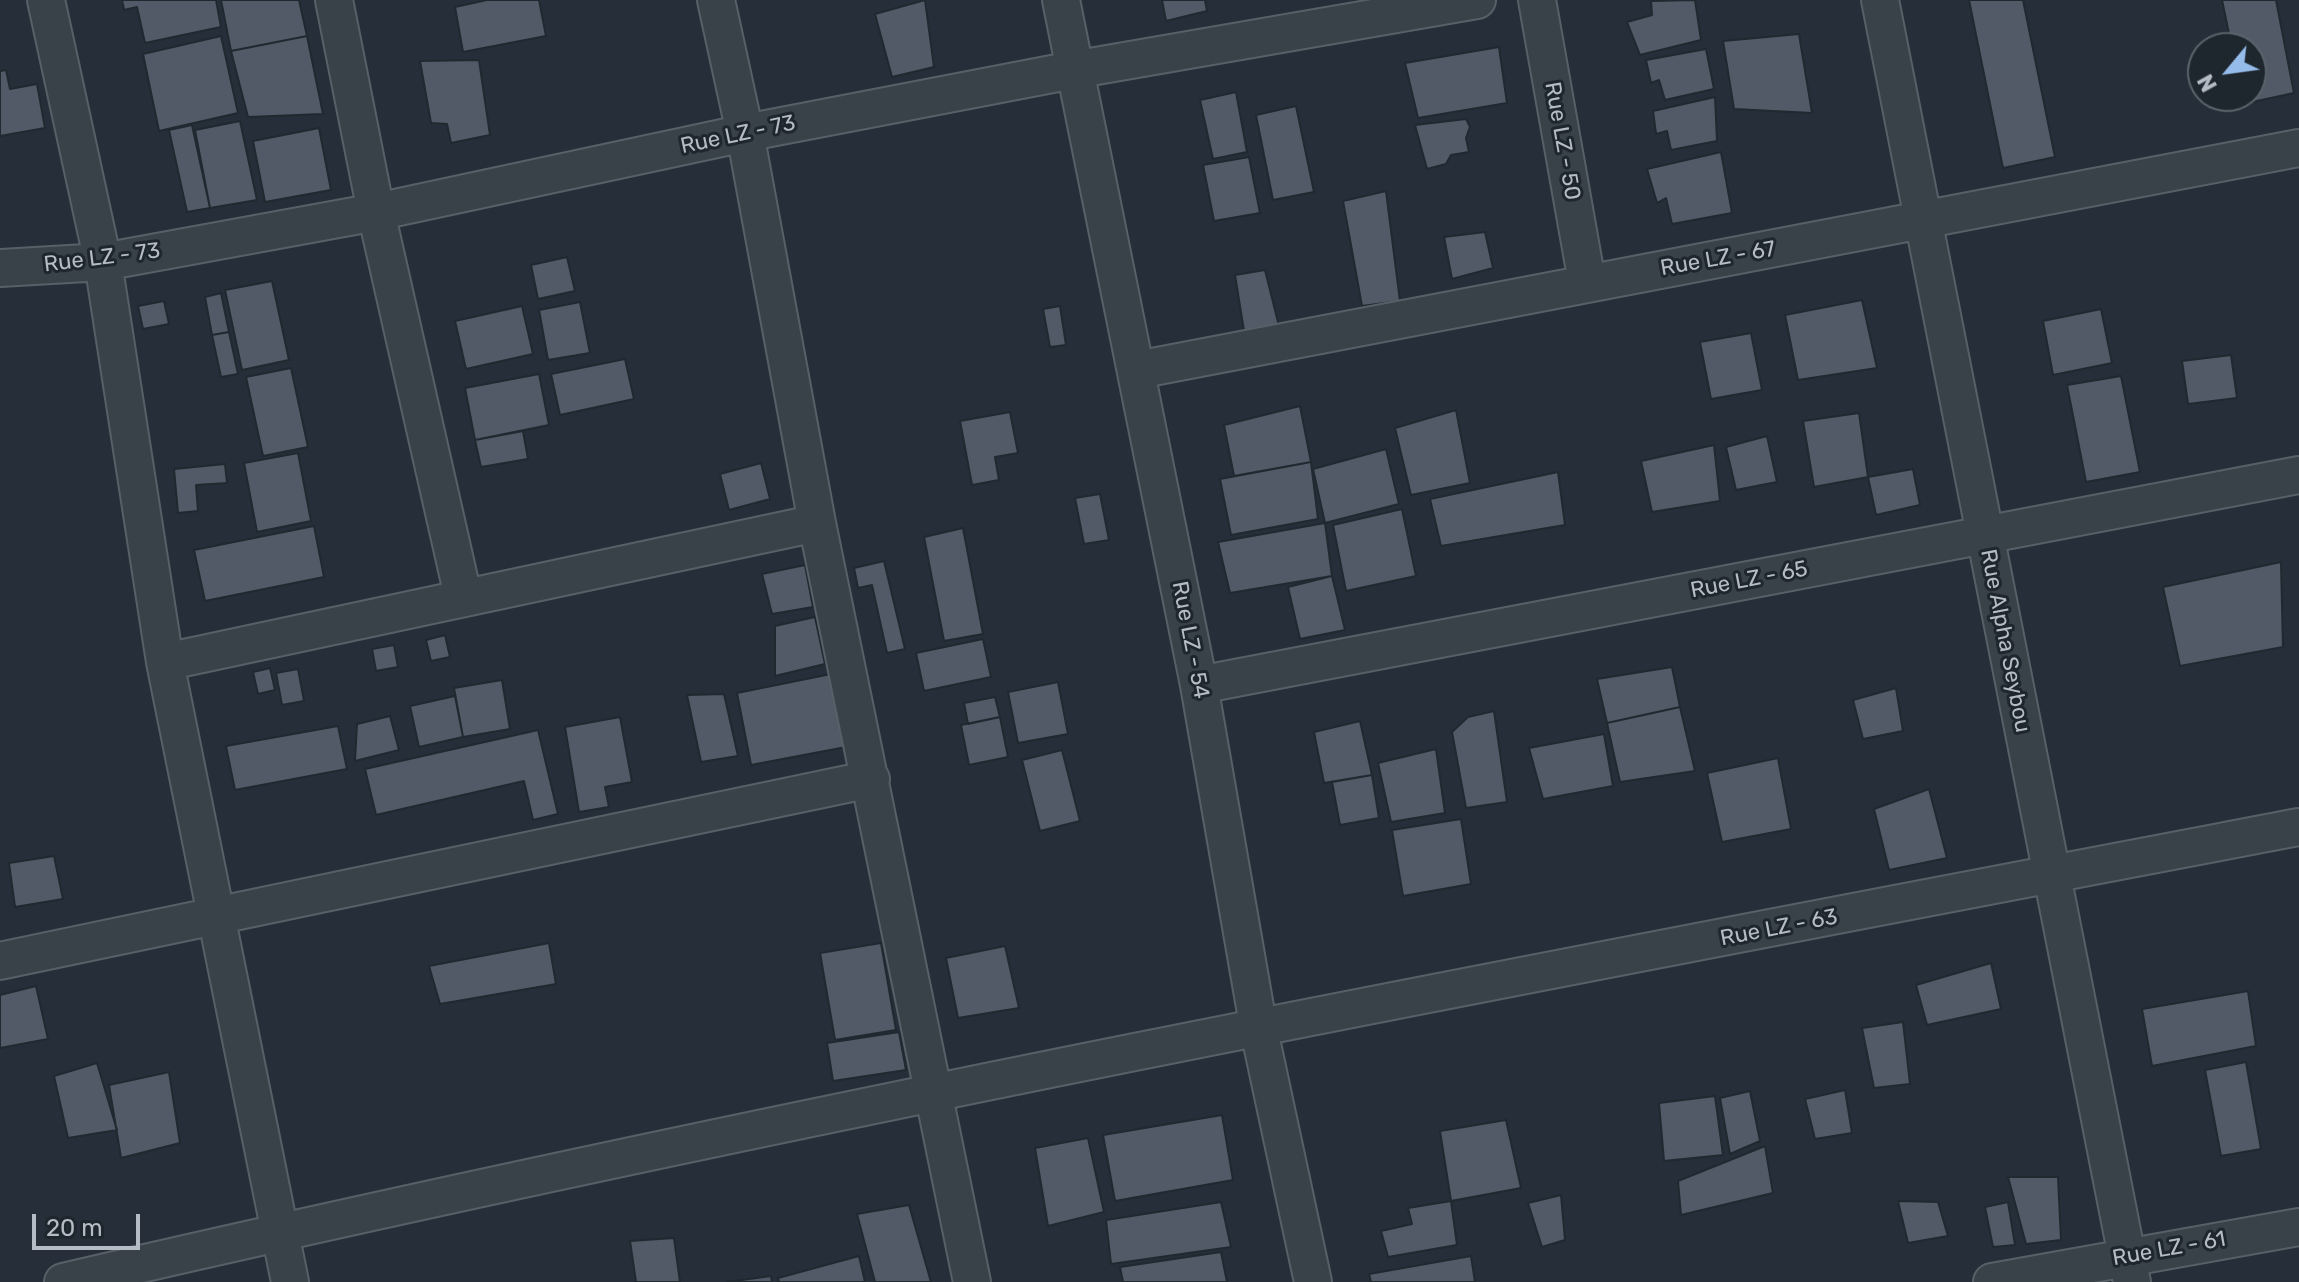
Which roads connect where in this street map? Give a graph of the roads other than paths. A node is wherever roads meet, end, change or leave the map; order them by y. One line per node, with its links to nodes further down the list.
1 (46, 0): 13 (street)
2 (334, 0): 11 (street)
3 (716, 0): 9 (street)
4 (1061, 0): 8 (street, Rue LZ - 54)
5 (1477, 0): 8 (street, Rue LZ - 73)
6 (1537, 0): 15 (street, Rue LZ - 50)
7 (1880, 0): 12 (street, Rue Alpha Seybou)
8 (1073, 70): 9 (street, Rue LZ - 73); 16 (street, Rue LZ - 54)
9 (745, 133): 11 (street, Rue LZ - 73); 18 (street)
10 (2299, 148): 12 (street, Rue LZ - 67)
11 (376, 212): 13 (street, Rue LZ - 73); 20 (street)
12 (1922, 223): 15 (street, Rue LZ - 67); 19 (street, Rue Alpha Seybou)
13 (103, 262): 14 (street, Rue LZ - 73); 21 (street)
14 (0, 268)
15 (1587, 282): 16 (street, Rue LZ - 67)
16 (1137, 370): 22 (street, Rue LZ - 54)
17 (2299, 475): 19 (street, Rue LZ - 65)
18 (817, 523): 20 (street); 23 (street)
19 (1984, 536): 22 (street, Rue LZ - 65); 25 (street, Rue Alpha Seybou)
20 (463, 596): 21 (street)
21 (165, 662): 26 (street)
22 (1199, 685): 28 (street, Rue LZ - 54)
23 (871, 779): 26 (street); 29 (street)
24 (2299, 827): 25 (street, Rue LZ - 63)
25 (2052, 874): 28 (street, Rue LZ - 63); 32 (street, Rue Alpha Seybou)
26 (214, 916): 27 (street); 31 (street)
27 (0, 961)
28 (1259, 1030): 29 (street, Rue LZ - 63); 36 (street, Rue LZ - 54)
29 (935, 1095): 31 (street, Rue LZ - 63); 35 (street)
30 (2299, 1227): 32 (street, Rue LZ - 61)
31 (279, 1232): 33 (street, Rue LZ - 63); 34 (street)
32 (2129, 1269): 37 (street, Rue LZ - 61)
33 (63, 1282)
34 (290, 1282)
35 (972, 1282)
36 (1313, 1282)
37 (1992, 1282)

